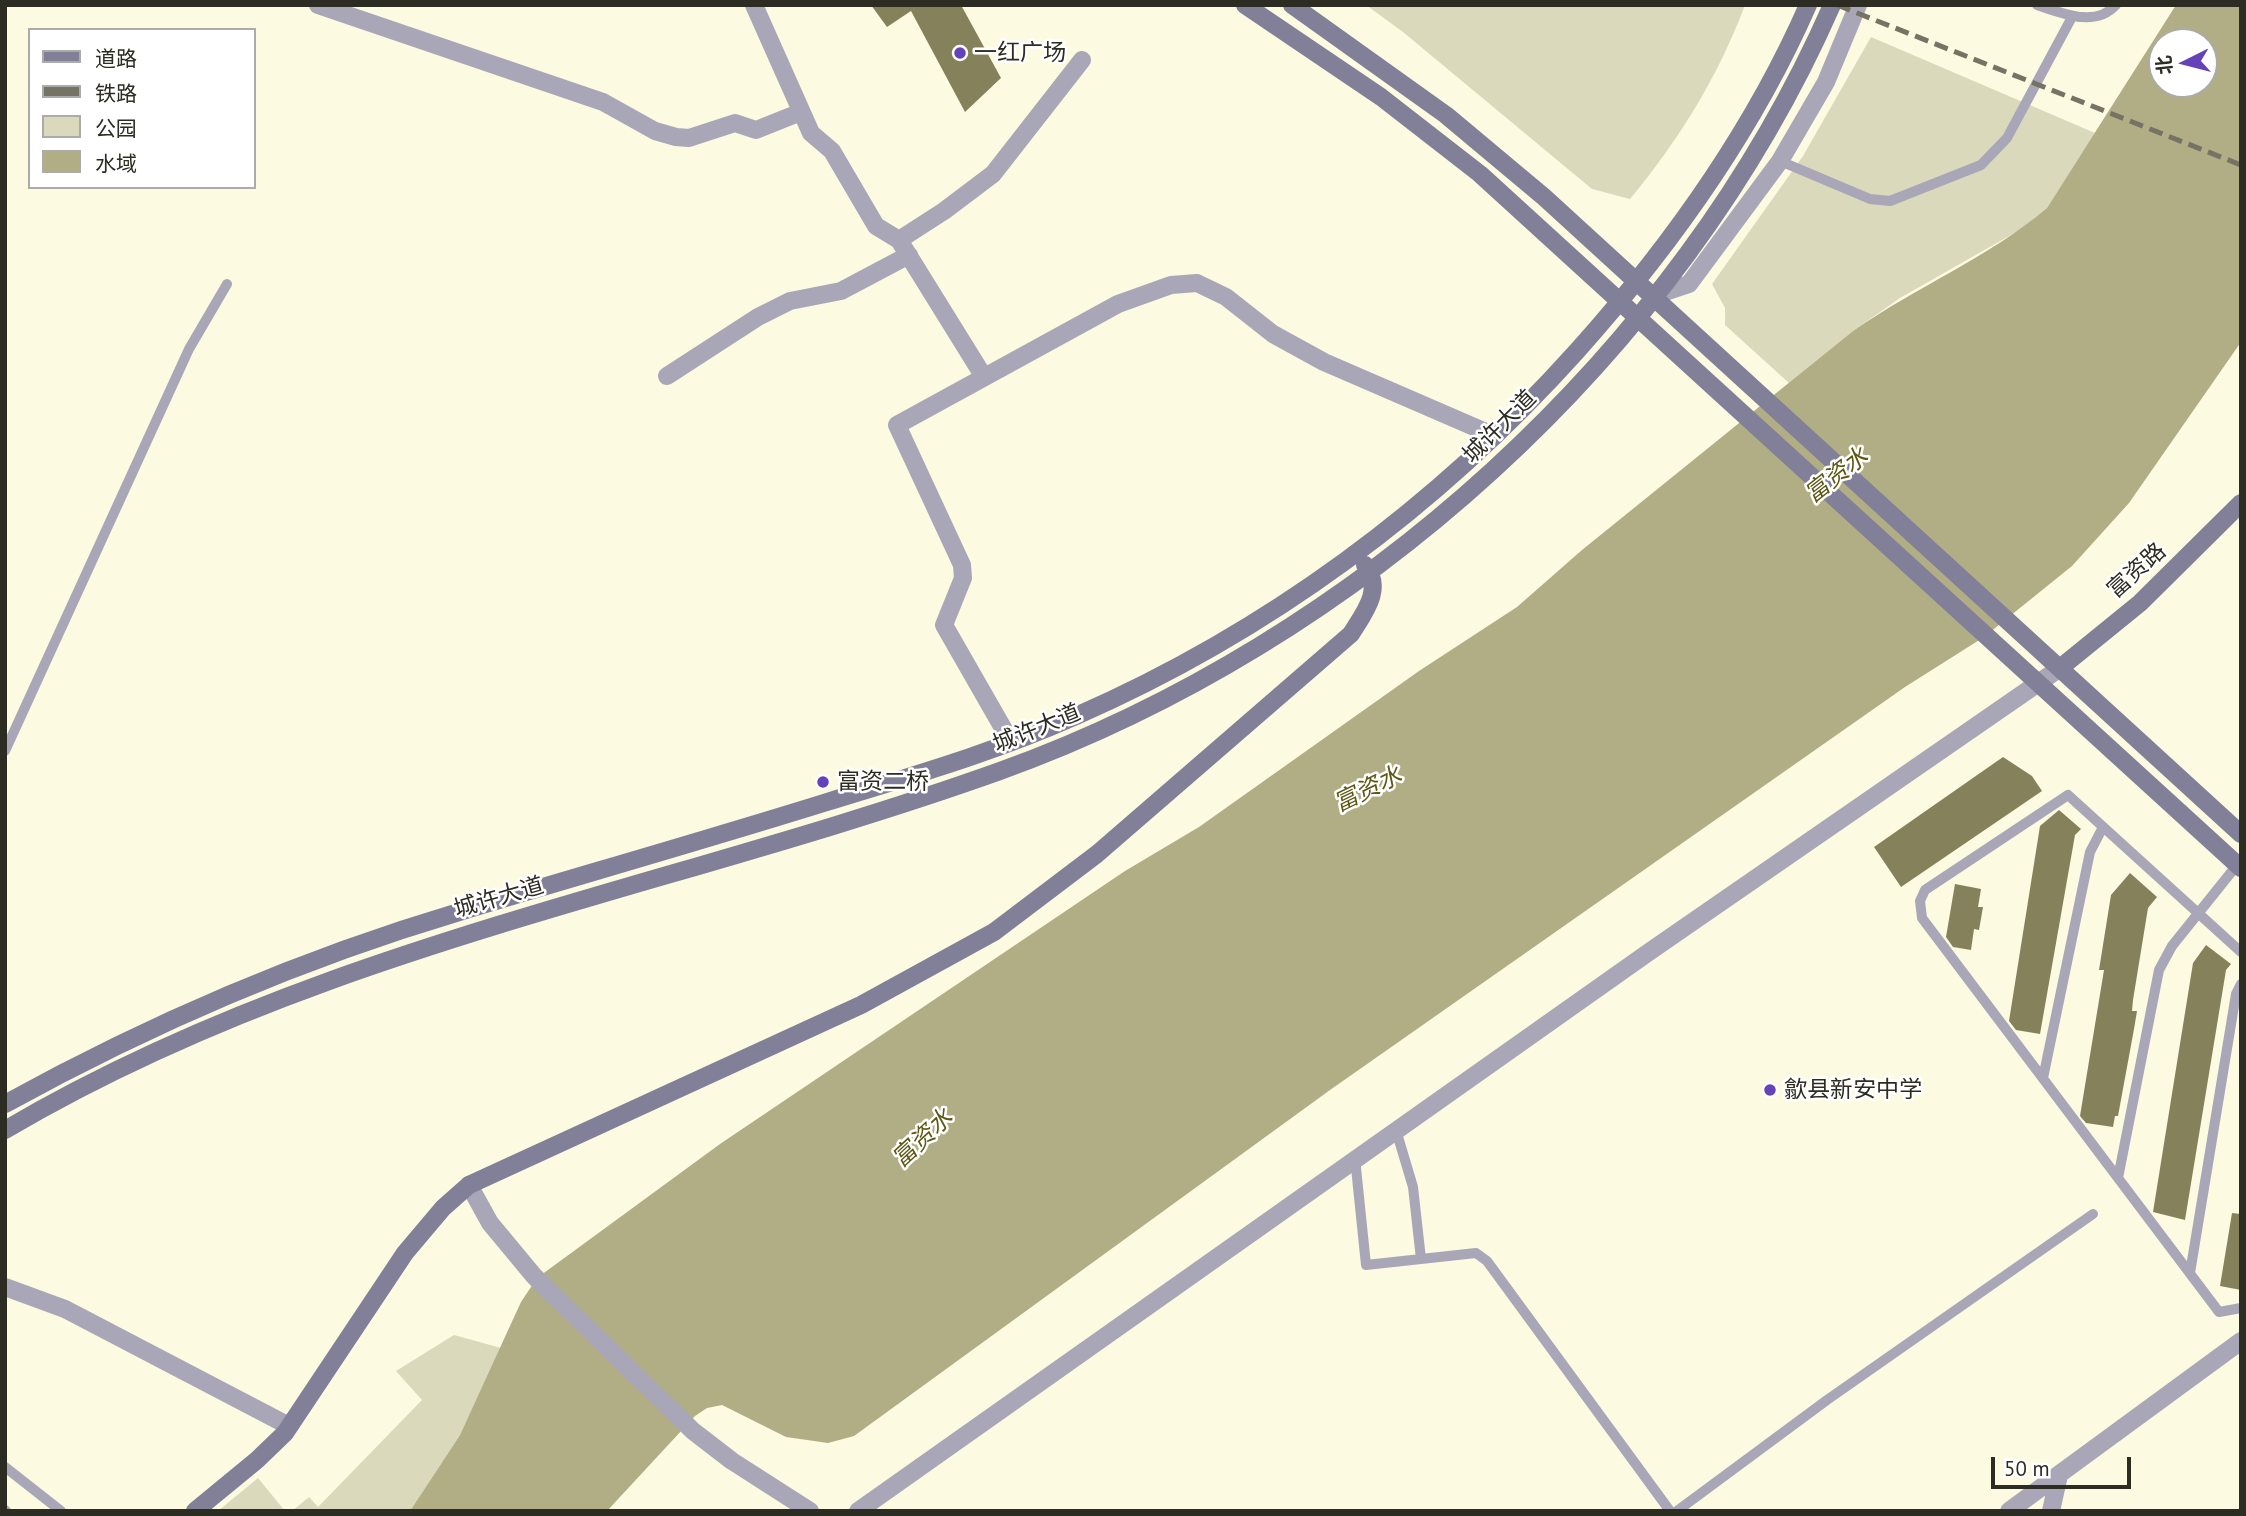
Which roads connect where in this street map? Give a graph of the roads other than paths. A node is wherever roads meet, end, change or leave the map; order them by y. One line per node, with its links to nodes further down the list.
1 (318, 5): 12 (street)
2 (754, 5): 12 (street)
3 (1245, 5): 19 (main road)
4 (1292, 5): 16 (main road)
5 (1808, 5): 16 (main road, 城许大道)
6 (1832, 5): 18 (main road, 城许大道)
7 (1858, 5): 13 (street)
8 (2037, 5): 10 (lane)
9 (2116, 5): 10 (lane)
10 (2072, 17): 13 (lane)
11 (1082, 60): 14 (street)
12 (801, 112): 14 (street)
13 (1780, 161): 18 (street)
14 (899, 240): 15 (street)
15 (909, 256): 21 (street); 22 (street)
16 (1636, 282): 18 (main road); 19 (main road, 城许大道)
17 (227, 284): 30 (lane)
18 (1653, 296): 20 (main road, 城许大道); 27 (main road)
19 (1620, 301): 20 (main road); 23 (main road, 城许大道)
20 (1637, 316): 26 (main road, 城许大道); 28 (main road)
21 (667, 376)
22 (984, 377): 23 (street); 29 (street)
23 (1495, 436): 25 (main road, 城许大道)
24 (2241, 503): 27 (main road, 富资路)
25 (1356, 554): 26 (main road); 29 (main road, 城许大道)
26 (1370, 571): 40 (main road, 城许大道); 43 (main road)
27 (2060, 668): 28 (street); 32 (main road)
28 (2038, 683): 33 (main road); 39 (street)
29 (1011, 742): 38 (main road, 城许大道)
30 (5, 751)
31 (2103, 827): 34 (lane); 37 (lane); 37 (lane)
32 (2241, 834)
33 (2239, 867): 34 (lane)
34 (2198, 913): 35 (lane); 42 (lane)
35 (2241, 951)
36 (2241, 984): 46 (lane)
37 (2043, 1078): 42 (lane)
38 (5, 1104)
39 (1396, 1129): 41 (street); 45 (lane)
40 (5, 1130)
41 (1355, 1158): 45 (lane); 56 (street)
42 (2118, 1178): 46 (lane)
43 (468, 1185): 50 (main road); 55 (street)
44 (2093, 1214): 58 (lane)
45 (1421, 1259): 57 (lane)
46 (2190, 1273): 48 (lane)
47 (5, 1287): 50 (street)
48 (2241, 1308)
49 (2241, 1341): 52 (street)
50 (289, 1426): 54 (main road)
51 (5, 1467): 53 (lane)
52 (2059, 1475): 59 (street); 60 (street)
53 (61, 1511)
54 (195, 1511)
55 (810, 1511)
56 (858, 1511)
57 (1670, 1511)
58 (1677, 1511)
59 (2010, 1511)
60 (2051, 1511)

